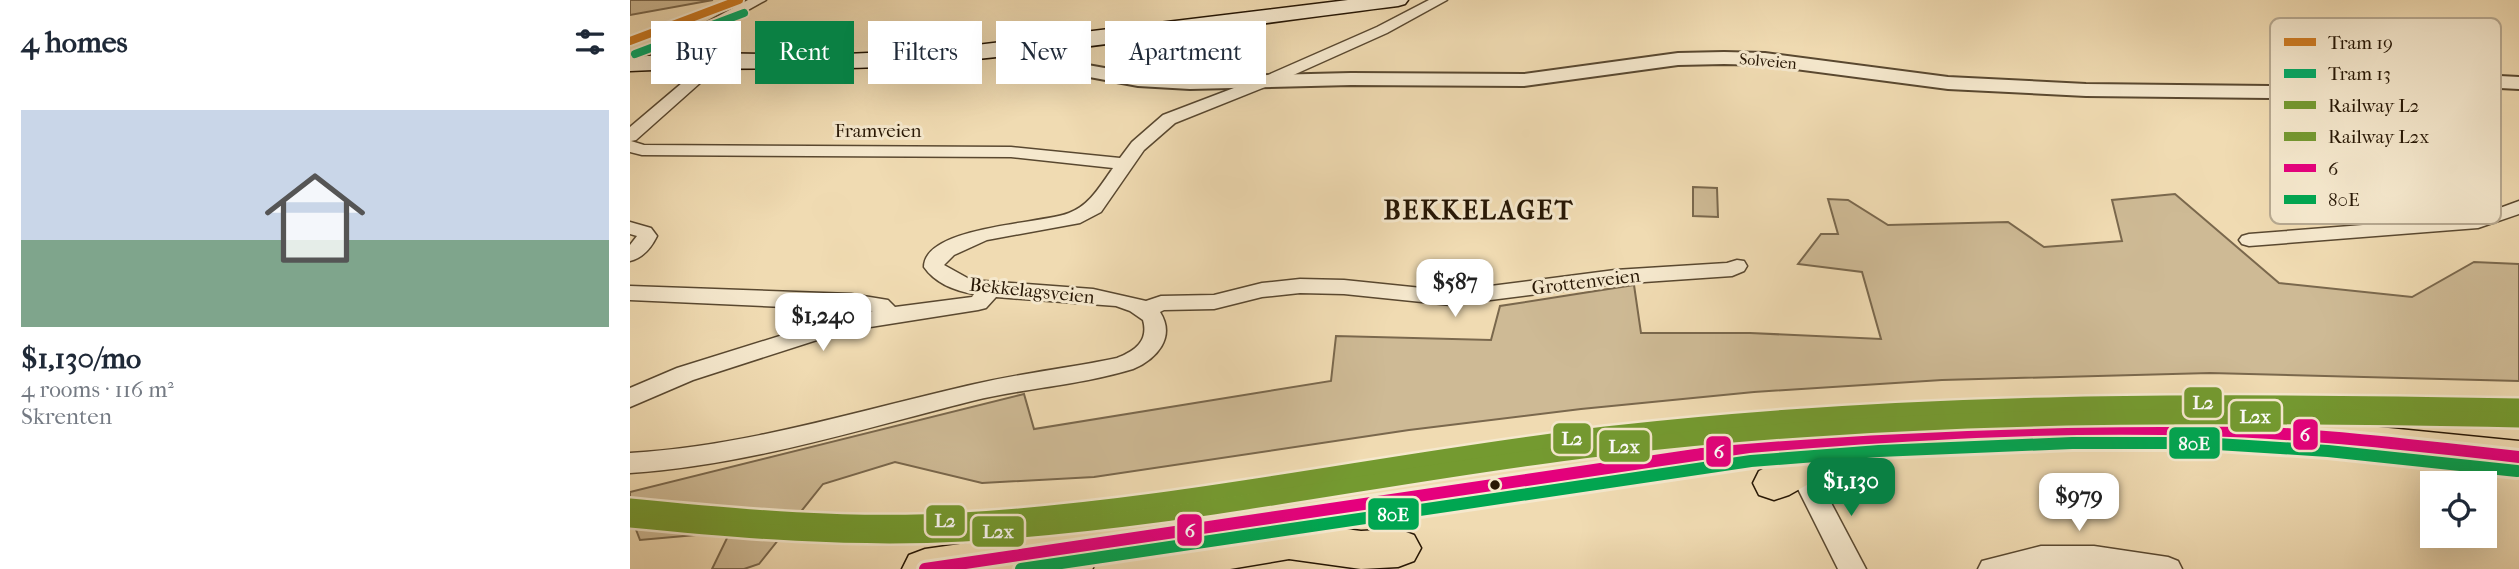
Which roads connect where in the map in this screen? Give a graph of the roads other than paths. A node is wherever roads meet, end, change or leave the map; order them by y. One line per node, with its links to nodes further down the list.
1 (759, 0): 6 (street)
2 (1398, 0): 4 (main road)
3 (1440, 0): 8 (street, Bekkelagsveien)
4 (1091, 39)
5 (996, 51): 6 (main road)
6 (640, 63)
7 (1091, 72): 8 (street, Solveien)
8 (1269, 80): 12 (street, Solveien); 15 (street, Bekkelagsveien)
9 (2501, 82): 10 (street, Solveien)
10 (2519, 83)
11 (691, 84): 13 (street)
12 (2270, 92)
13 (630, 136)
14 (630, 146): 15 (street, Framveien)
15 (1126, 164): 23 (street, Bekkelagsveien)
16 (2519, 207): 17 (street)
17 (2501, 215)
18 (2455, 224): 20 (street)
19 (630, 228): 21 (street)
20 (2249, 240)
21 (630, 255)
22 (1737, 265): 25 (street, Grottenveien)
23 (990, 290): 25 (street, Bekkelagsveien); 26 (street)
24 (630, 293): 26 (street)
25 (1146, 310): 30 (street)
26 (887, 315): 27 (street)
27 (630, 398)
28 (2023, 432): 29 (highway); 31 (highway); 34 (highway)
29 (2519, 457)
30 (630, 463)
31 (1802, 475): 32 (highway); 38 (street)
32 (1289, 540): 33 (highway); 37 (highway)
33 (1398, 548)
34 (1038, 552): 35 (highway); 36 (highway)
35 (925, 569)
36 (987, 569)
37 (1117, 569)
38 (1852, 569)
39 (1992, 569): 40 (street)
40 (2168, 569)

